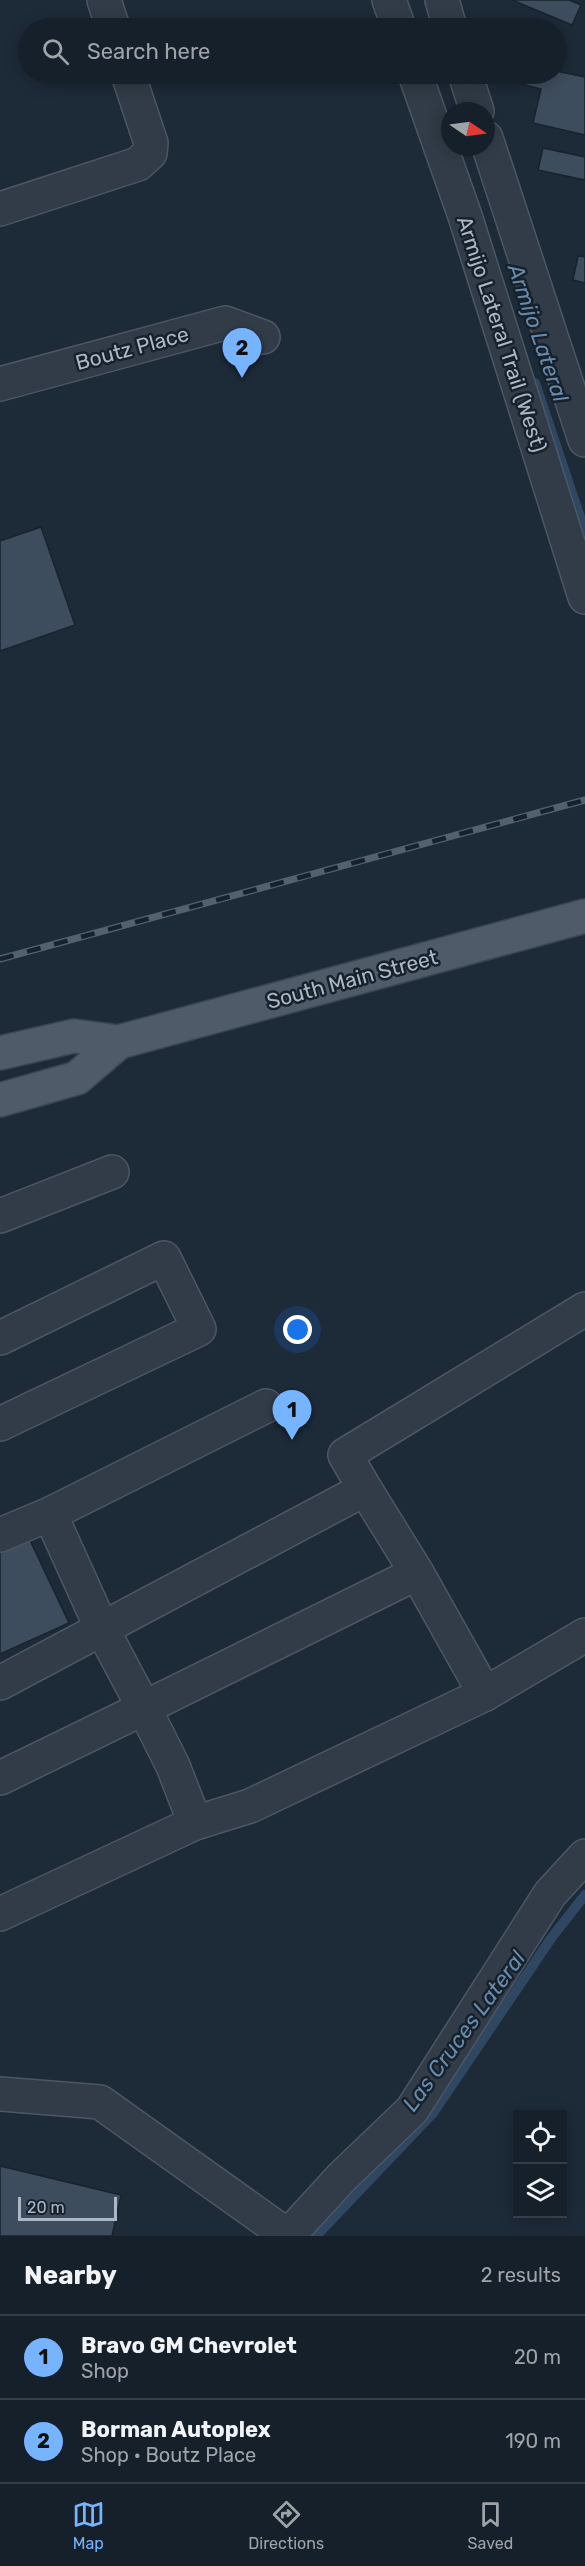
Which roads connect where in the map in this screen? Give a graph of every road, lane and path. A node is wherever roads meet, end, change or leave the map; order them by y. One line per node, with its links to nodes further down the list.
1 (104, 0): 4 (street)
2 (389, 0): 5 (street)
3 (442, 0): 6 (street)
4 (110, 18)
5 (395, 18)
6 (447, 18)
7 (131, 84): 12 (street)
8 (419, 84): 16 (street, Armijo Lateral Trail (West))
9 (468, 84): 10 (street)
10 (474, 102)
11 (492, 156): 15 (street)
12 (0, 208)
13 (263, 337): 14 (street, Boutz Place)
14 (0, 384)
15 (585, 440)
16 (585, 597)
17 (585, 916): 18 (main road, South Main Street)
18 (119, 1042): 19 (main road, South Main Street); 20 (main road, South Main Street)
19 (0, 1053)
20 (0, 1100)
21 (112, 1172): 22 (street)
22 (0, 1216)
23 (585, 1309): 27 (street)
24 (0, 1338): 26 (street)
25 (266, 1407): 28 (street)
26 (0, 1425)
27 (364, 1489): 30 (street); 31 (street)
28 (50, 1514): 29 (street); 31 (street)
29 (0, 1535)
30 (417, 1573): 34 (street); 35 (street)
31 (102, 1629): 33 (street); 35 (street)
32 (585, 1635): 34 (street)
33 (0, 1683)
34 (485, 1694): 37 (street)
35 (144, 1708): 36 (street); 37 (street)
36 (0, 1778)
37 (195, 1822): 39 (street)
38 (585, 1856): 41 (street)
39 (0, 1914)
40 (0, 2094): 41 (street)
41 (288, 2236)

